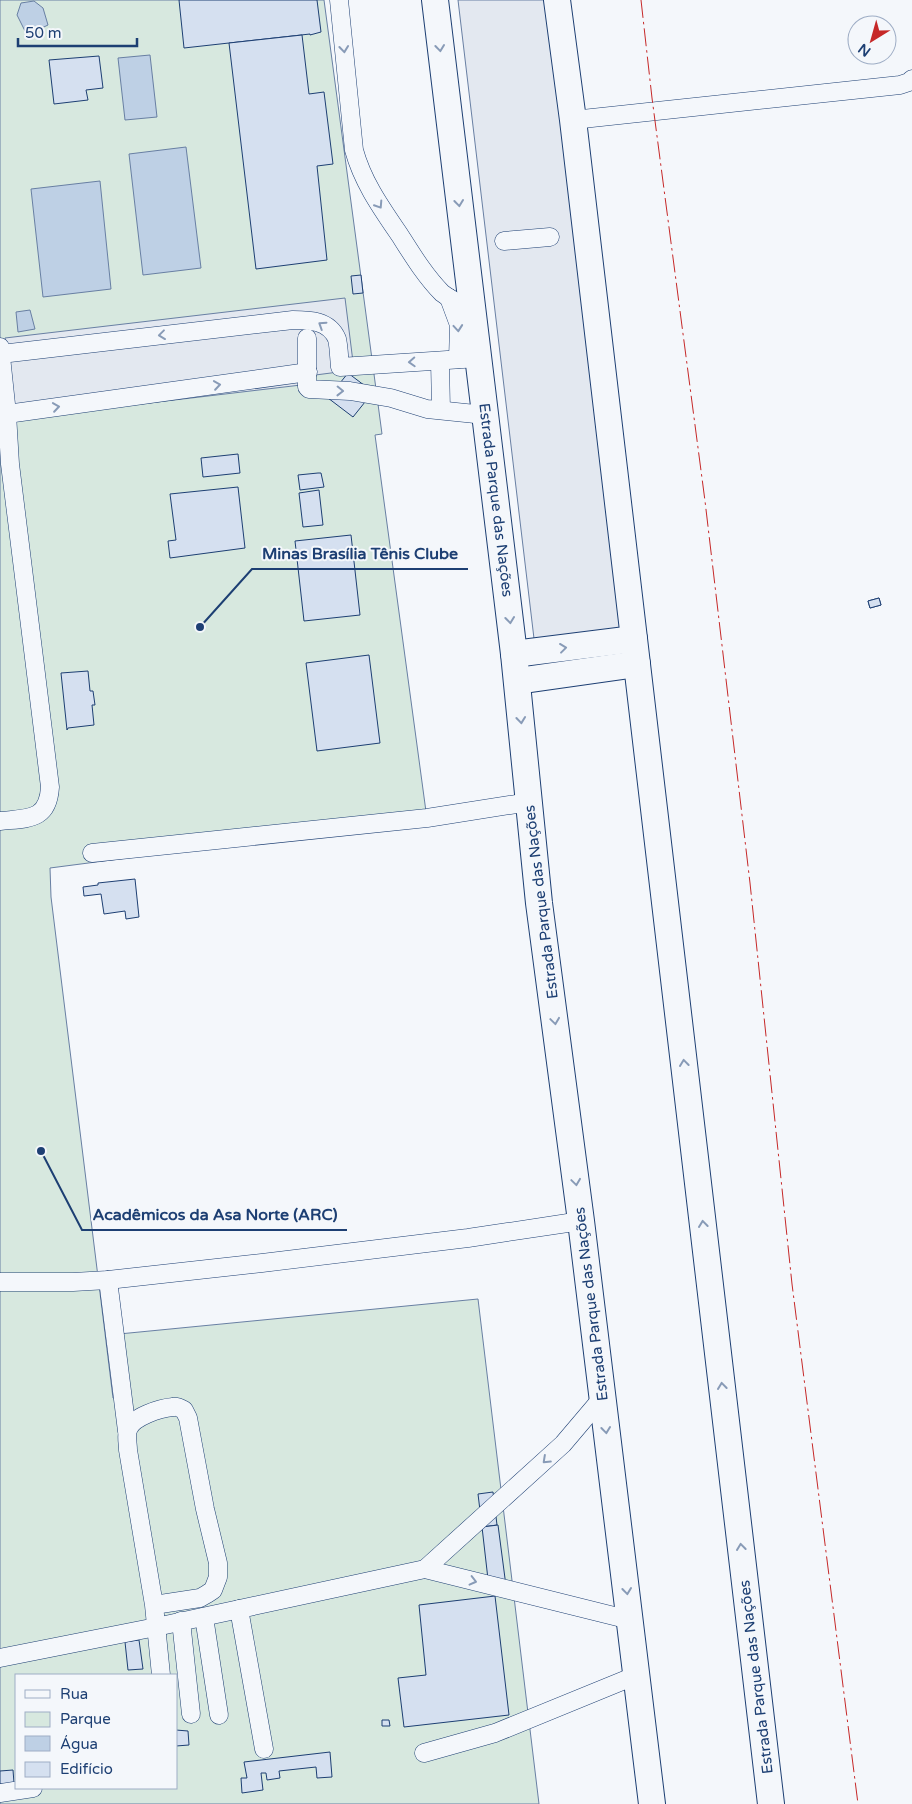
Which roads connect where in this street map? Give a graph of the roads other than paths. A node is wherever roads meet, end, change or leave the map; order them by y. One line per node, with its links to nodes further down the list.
1 (339, 0): 8 (street, one-way to 8)
2 (435, 0): 9 (highway, Estrada Parque das Nações, one-way to 9)
3 (557, 0): 5 (highway, Estrada Parque das Nações)
4 (912, 79): 5 (street)
5 (572, 120): 18 (highway, Estrada Parque das Nações)
6 (550, 237): 7 (street)
7 (504, 241)
8 (449, 298): 9 (street); 12 (street, one-way to 12)
9 (472, 310): 12 (highway, Estrada Parque das Nações)
10 (307, 338): 14 (street)
11 (0, 351): 13 (street, one-way to 11); 16 (street)
12 (468, 359): 13 (street); 17 (highway, Estrada Parque das Nações)
13 (440, 361): 15 (street)
14 (308, 372): 15 (street, one-way to 15); 16 (street, one-way to 14)
15 (441, 410): 17 (street)
16 (7, 414): 23 (street)
17 (485, 415): 19 (highway, Estrada Parque das Nações, one-way to 19)
18 (634, 639): 19 (highway, one-way to 18); 20 (highway, Estrada Parque das Nações)
19 (514, 654): 21 (highway, Estrada Parque das Nações)
20 (637, 664): 21 (highway); 47 (highway, Estrada Parque das Nações, one-way to 20)
21 (517, 681): 22 (highway, Estrada Parque das Nações, one-way to 22)
22 (529, 802): 24 (street); 25 (highway, Estrada Parque das Nações, one-way to 25)
23 (0, 821)
24 (92, 854)
25 (581, 1221): 26 (street); 28 (highway, Estrada Parque das Nações)
26 (108, 1280): 27 (street); 29 (street)
27 (0, 1282)
28 (602, 1398): 30 (street, one-way to 30); 34 (highway, Estrada Parque das Nações, one-way to 34)
29 (127, 1431): 31 (street); 31 (street)
30 (425, 1569): 32 (street); 34 (street, one-way to 34)
31 (154, 1605): 36 (street)
32 (239, 1609): 33 (street); 42 (street)
33 (204, 1617): 35 (street); 41 (street)
34 (630, 1620): 39 (highway, Estrada Parque das Nações)
35 (181, 1622): 36 (street); 40 (street)
36 (156, 1627): 37 (street); 38 (street)
37 (0, 1658)
38 (161, 1674)
39 (637, 1674): 43 (street); 46 (highway, Estrada Parque das Nações)
40 (191, 1714)
41 (219, 1715)
42 (264, 1749)
43 (424, 1753)
44 (26, 1789): 45 (street)
45 (0, 1793)
46 (652, 1804)
47 (771, 1804)

